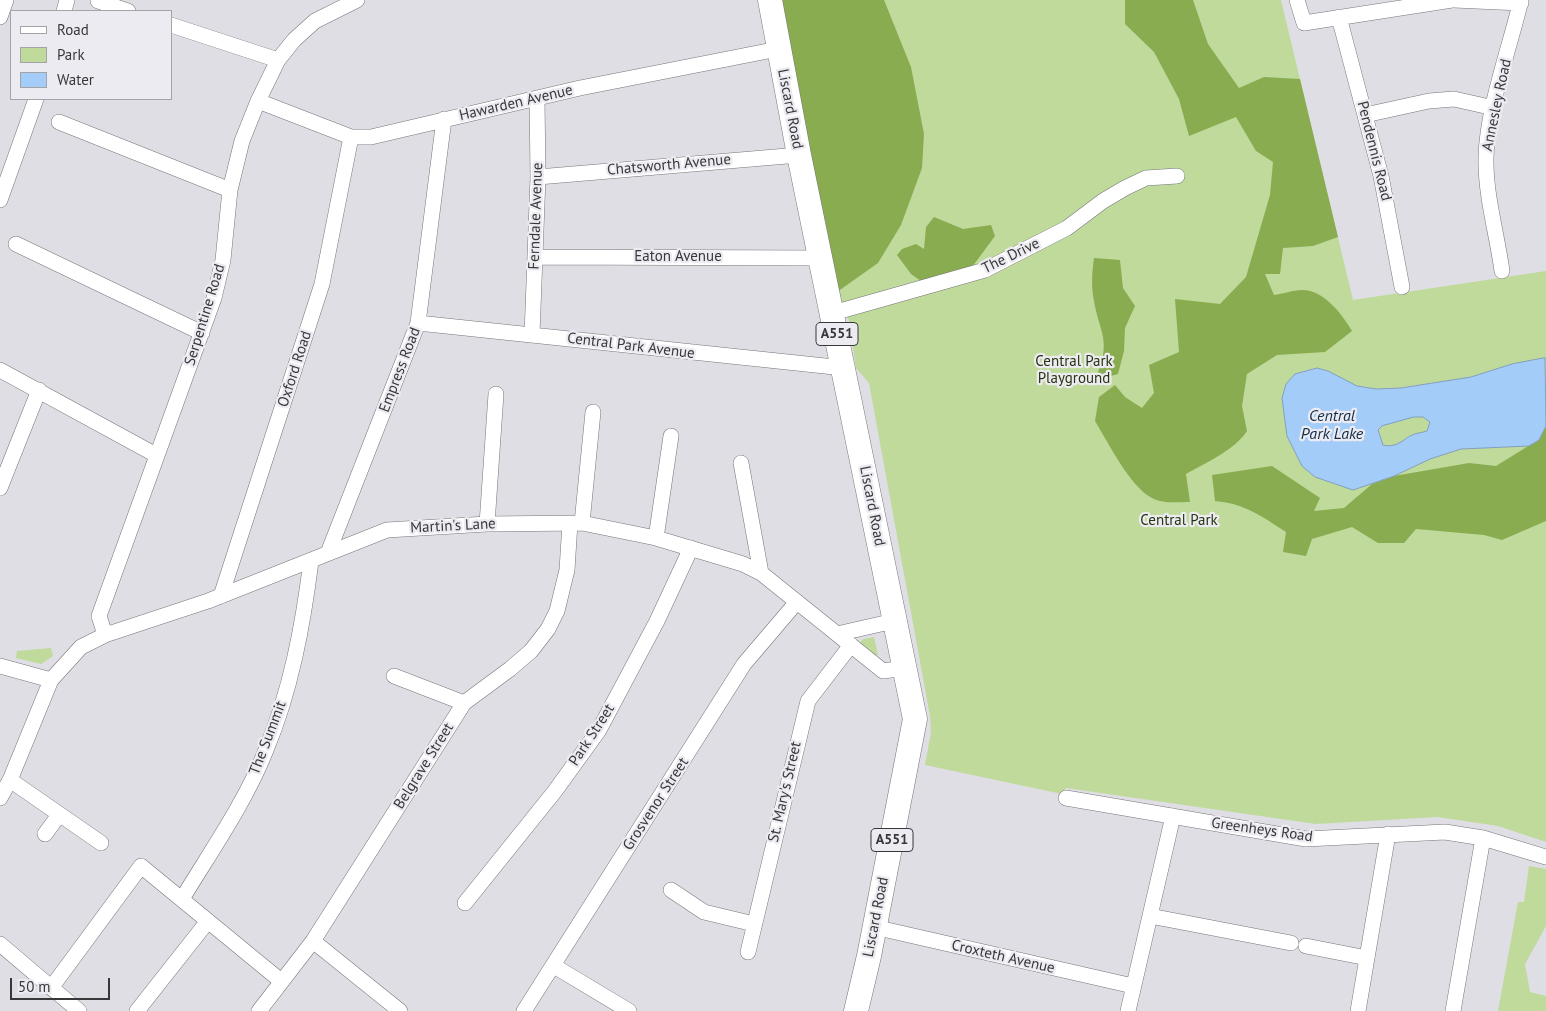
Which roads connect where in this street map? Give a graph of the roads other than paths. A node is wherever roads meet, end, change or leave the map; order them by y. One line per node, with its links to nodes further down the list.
1 (6, 0): 9 (street)
2 (357, 0): 13 (street, Serpentine Road)
3 (770, 0): 12 (main road, Liscard Road / A551)
4 (1297, 0): 10 (street)
5 (1453, 0): 7 (street); 10 (street)
6 (98, 1): 8 (street)
7 (1521, 1): 17 (street, Annesley Road)
8 (125, 10)
9 (0, 17)
10 (1339, 17): 18 (street, Pendennis Road)
11 (172, 25): 13 (street)
12 (778, 49): 14 (street, Hawarden Avenue); 22 (main road, Liscard Road / A551)
13 (278, 60): 16 (street, Serpentine Road)
14 (537, 98): 19 (street, Hawarden Avenue); 24 (street, Ferndale Avenue)
15 (36, 100): 26 (street)
16 (258, 101): 21 (street, Hawarden Avenue); 25 (street, Serpentine Road)
17 (1494, 108): 18 (street); 30 (street, Annesley Road)
18 (1365, 115): 31 (street, Pendennis Road)
19 (444, 119): 21 (street, Hawarden Avenue); 33 (street, Empress Road)
20 (59, 122): 25 (street)
21 (351, 137): 52 (street, Oxford Road)
22 (799, 155): 24 (street, Chatsworth Avenue); 29 (main road, Liscard Road / A551)
23 (1177, 176): 32 (street, The Drive)
24 (538, 177): 28 (street, Ferndale Avenue)
25 (230, 190): 34 (street, Serpentine Road)
26 (0, 200)
27 (16, 244): 34 (street)
28 (535, 257): 29 (street, Eaton Avenue); 35 (street, Ferndale Avenue)
29 (821, 258): 32 (main road, Liscard Road / A551)
30 (1502, 271)
31 (1402, 287)
32 (833, 313): 36 (main road, Liscard Road / A551)
33 (418, 323): 35 (street, Central Park Avenue); 49 (street, Empress Road)
34 (202, 334): 42 (street, Serpentine Road)
35 (532, 335): 36 (street, Central Park Avenue)
36 (844, 368): 54 (main road, Liscard Road / A551)
37 (0, 370): 38 (street)
38 (39, 390): 42 (street); 44 (street)
39 (496, 394): 46 (street)
40 (593, 412): 45 (street, Belgrave Street)
41 (671, 436): 47 (street)
42 (156, 455): 56 (street, Serpentine Road)
43 (741, 463): 51 (street)
44 (0, 488)
45 (576, 523): 46 (street, Martin's Lane); 47 (street, Martin's Lane); 62 (street, Belgrave Street)
46 (487, 524): 49 (street, Martin's Lane)
47 (656, 538): 48 (street, Martin's Lane)
48 (691, 548): 51 (street, Martin's Lane); 75 (street, Park Street)
49 (328, 553): 50 (street, Martin's Lane)
50 (312, 561): 52 (street, Martin's Lane); 74 (street, The Summit)
51 (761, 573): 53 (street, Martin's Lane)
52 (220, 596): 56 (street, Martin's Lane)
53 (796, 603): 55 (street, Martin's Lane); 84 (street, Grosvenor Street)
54 (894, 621): 55 (street); 59 (main road, Liscard Road / A551)
55 (836, 634): 57 (street, Martin's Lane)
56 (105, 635): 61 (street, Martin's Lane)
57 (851, 645): 59 (street, Martin's Lane); 78 (street, St. Mary's Street)
58 (0, 666): 61 (street)
59 (905, 668): 79 (main road, Liscard Road / A551)
60 (394, 676): 62 (street)
61 (51, 680): 63 (street, Martin's Lane)
62 (464, 703): 80 (street, Belgrave Street)
63 (10, 780): 64 (street, Martin's Lane); 66 (street)
64 (0, 798)
65 (1066, 798): 67 (street, Greenheys Road)
66 (59, 815): 68 (street); 71 (street)
67 (1172, 816): 69 (street, Greenheys Road); 76 (street)
68 (45, 834)
69 (1388, 834): 70 (street, Greenheys Road); 83 (street)
70 (1483, 838): 72 (street, Greenheys Road); 97 (street)
71 (100, 843)
72 (1546, 857)
73 (671, 890): 78 (street)
74 (182, 899): 77 (street); 87 (street)
75 (465, 903)
76 (1150, 916): 83 (street); 86 (street)
77 (208, 921): 85 (street); 90 (street)
78 (754, 924): 82 (street, St. Mary's Street)
79 (874, 927): 86 (street, Croxteth Avenue); 95 (main road, Liscard Road / A551)
80 (313, 942): 85 (street, Belgrave Street); 92 (street)
81 (0, 944): 87 (street)
82 (748, 952)
83 (1367, 958): 96 (street)
84 (554, 966): 93 (street, Grosvenor Street); 94 (street)
85 (281, 981): 91 (street, Belgrave Street)
86 (1133, 986): 88 (street)
87 (51, 988): 89 (street)
88 (1132, 1010)
89 (79, 1011)
90 (137, 1011)
91 (258, 1011)
92 (400, 1011)
93 (524, 1011)
94 (629, 1011)
95 (856, 1011)
96 (1358, 1011)
97 (1454, 1011)

